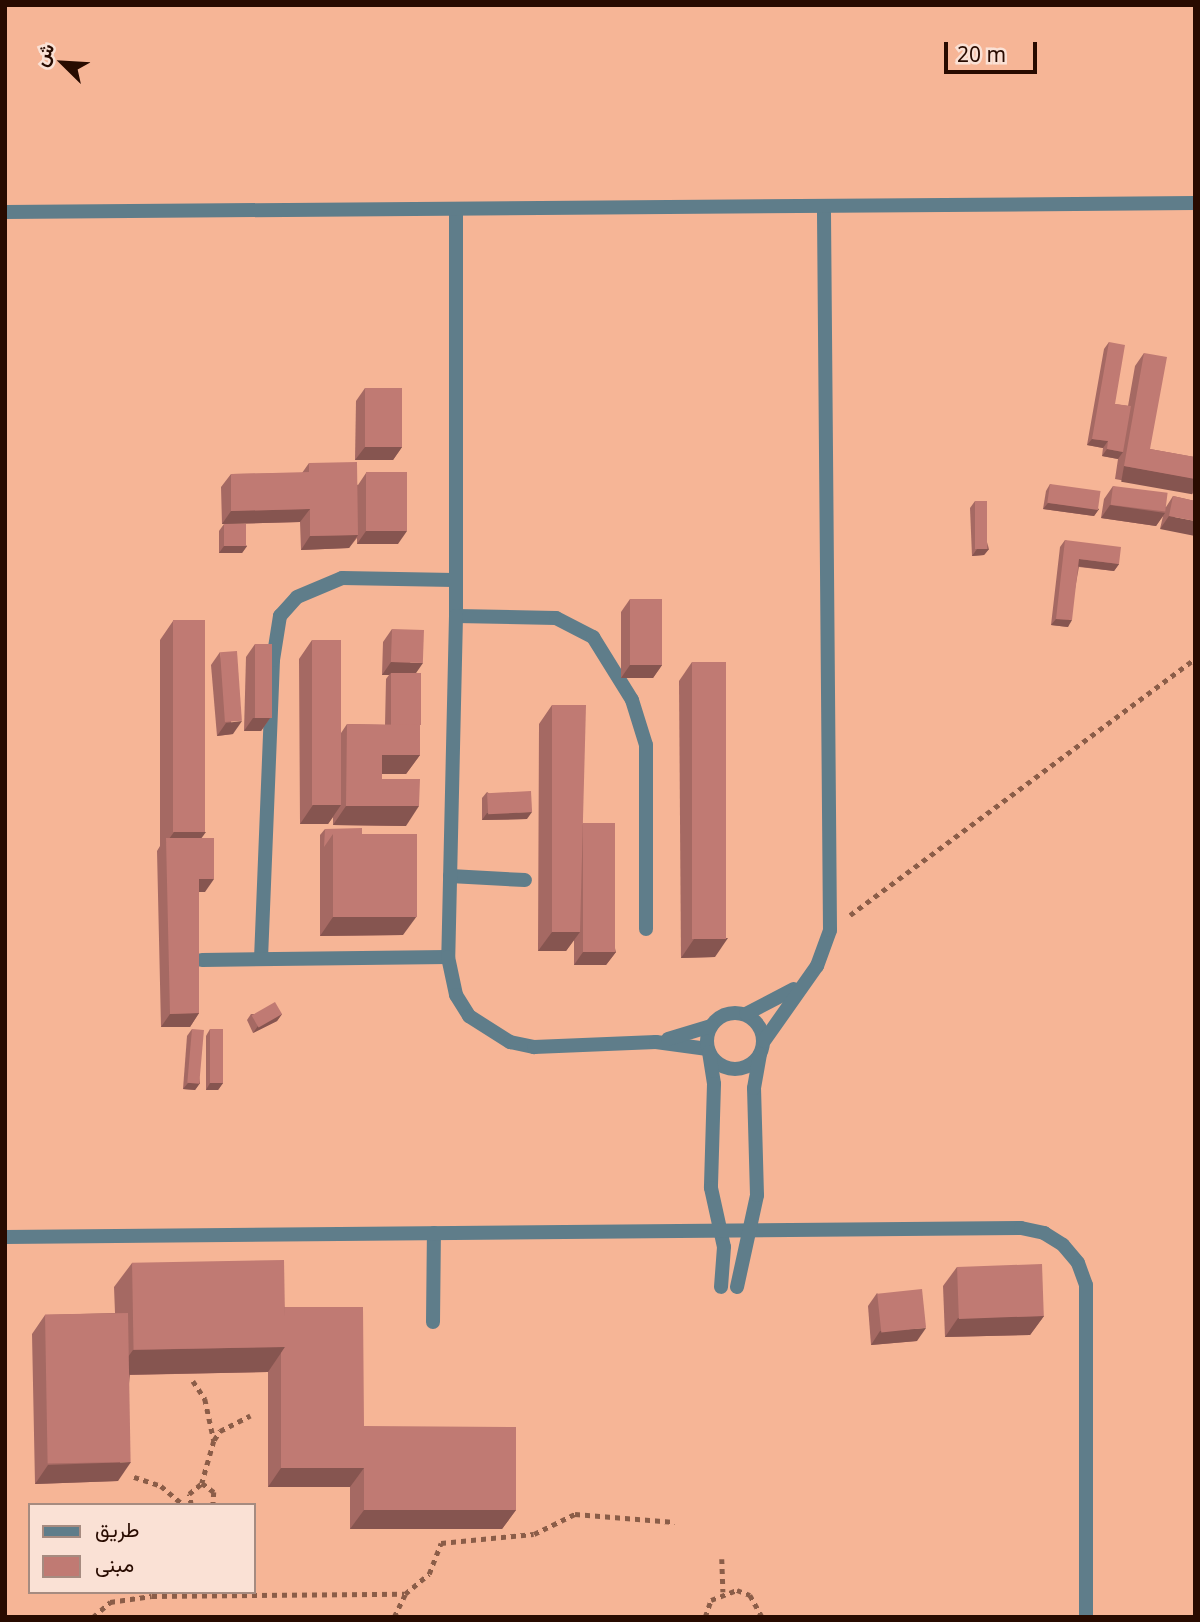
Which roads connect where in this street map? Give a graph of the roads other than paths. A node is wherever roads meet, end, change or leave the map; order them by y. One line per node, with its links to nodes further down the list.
1 (1195, 203): 2 (street)
2 (824, 207): 3 (street); 13 (street)
3 (456, 209): 4 (street); 5 (street)
4 (5, 212)
5 (454, 580): 6 (street); 11 (street)
6 (456, 616): 7 (street); 9 (street)
7 (450, 876): 8 (street); 10 (street)
8 (525, 880)
9 (646, 929)
10 (448, 957): 11 (street); 17 (street)
11 (261, 959): 12 (street)
12 (202, 960)
13 (804, 982): 14 (street); 16 (street)
14 (746, 1014): 15 (street); 16 (street)
15 (711, 1026): 17 (street); 18 (street)
16 (764, 1041): 19 (street)
17 (656, 1042): 18 (street)
18 (708, 1050): 19 (street); 20 (street)
19 (760, 1055): 21 (street)
20 (723, 1230): 21 (street); 22 (street); 24 (street)
21 (749, 1231): 25 (street); 27 (street)
22 (434, 1233): 23 (street); 26 (street)
23 (5, 1237)
24 (721, 1287)
25 (737, 1287)
26 (433, 1322)
27 (1086, 1617)

